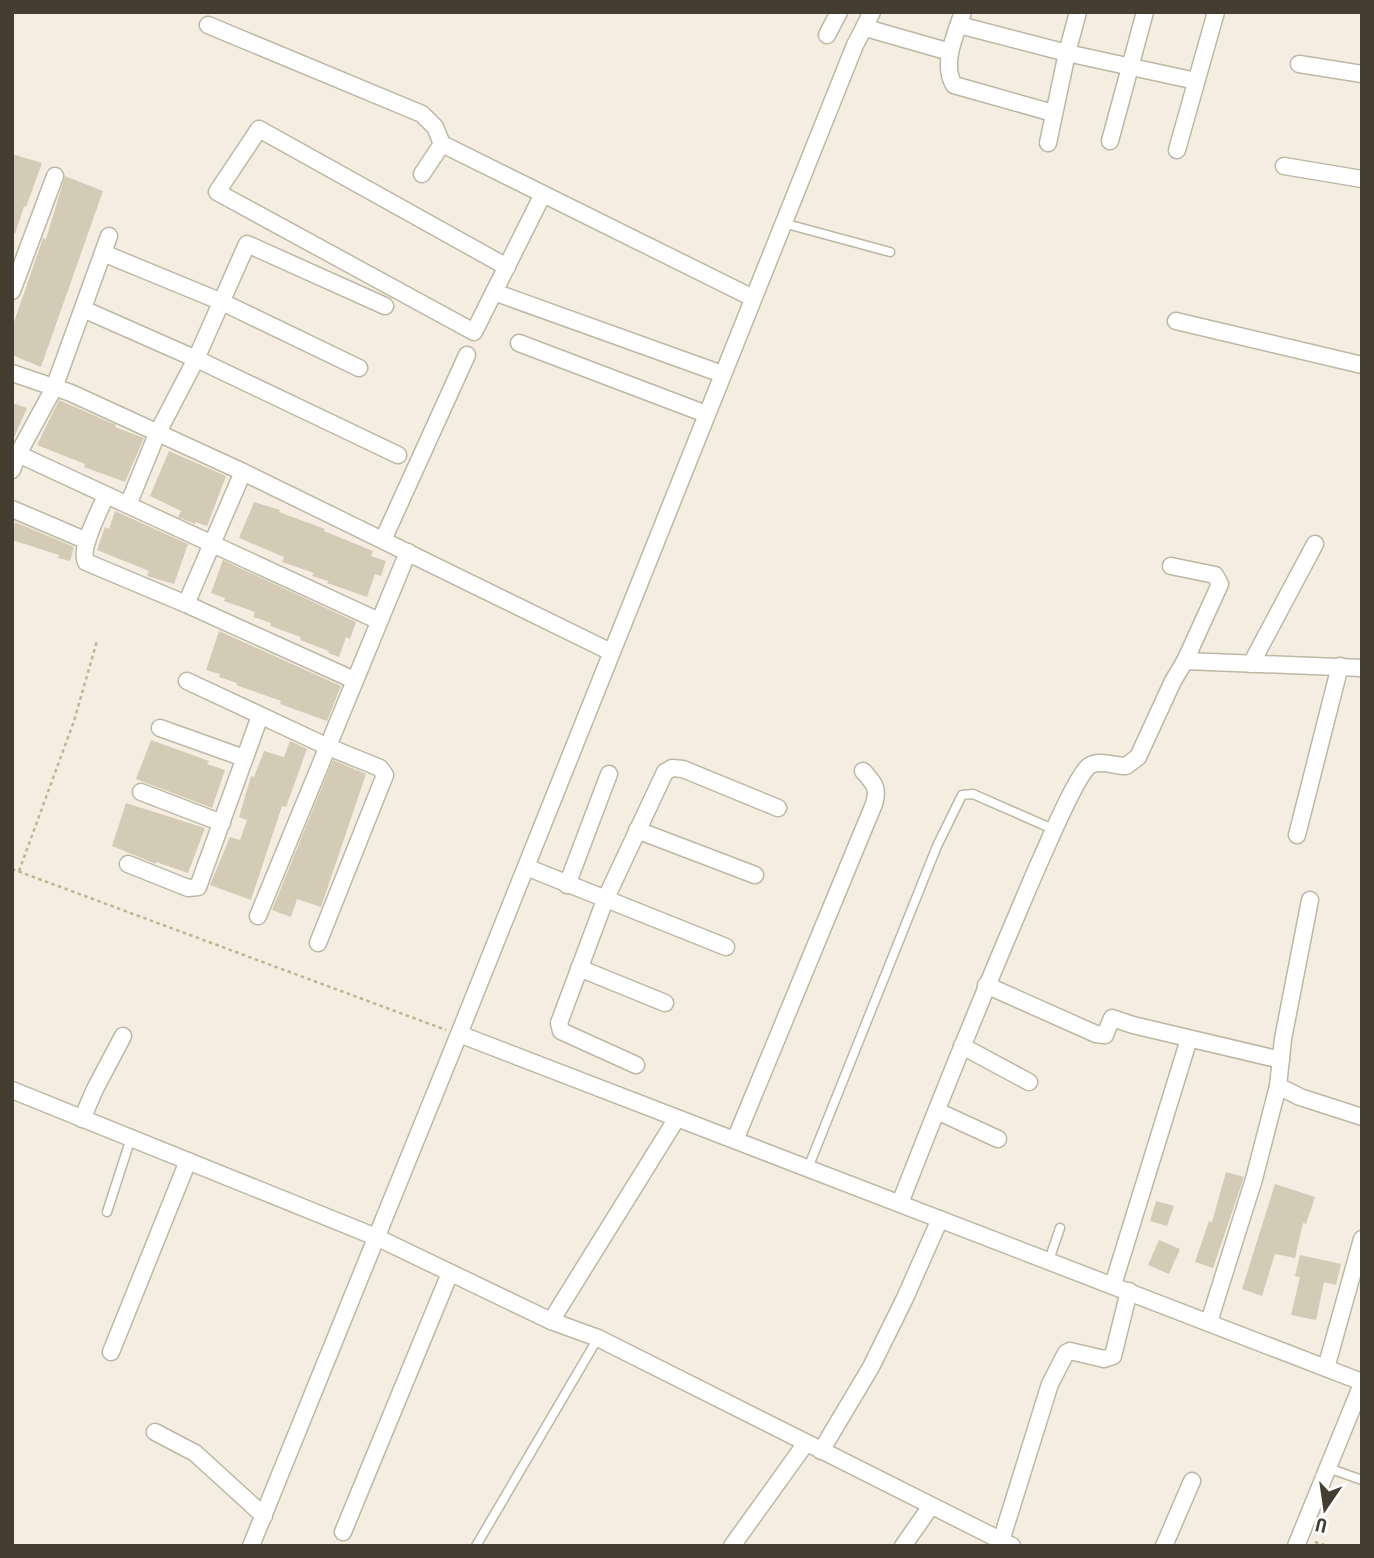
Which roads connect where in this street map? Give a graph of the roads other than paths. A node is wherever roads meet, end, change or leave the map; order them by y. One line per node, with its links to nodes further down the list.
1 (839, 12): 8 (street)
2 (1078, 12): 10 (street)
3 (1145, 12): 12 (street)
4 (1216, 12): 14 (street)
5 (961, 18): 9 (street); 10 (street)
6 (869, 20): 9 (street); 25 (street)
7 (208, 25): 18 (street)
8 (827, 35)
9 (950, 52): 15 (street)
10 (1067, 53): 12 (street); 15 (street)
11 (1299, 64): 13 (street)
12 (1130, 66): 14 (street); 16 (street)
13 (1362, 74)
14 (1196, 80): 19 (street)
15 (1053, 113): 17 (street)
16 (1110, 141)
17 (1048, 143)
18 (442, 144): 21 (street); 24 (street)
19 (1177, 150)
20 (1284, 166): 23 (street)
21 (422, 174)
22 (55, 176): 30 (street)
23 (1362, 179)
24 (543, 194): 29 (street); 32 (street)
25 (783, 223): 27 (lane); 32 (street)
26 (109, 236): 28 (street)
27 (890, 252)
28 (103, 253): 33 (street); 35 (street)
29 (507, 267): 31 (street); 31 (street)
30 (12, 291)
31 (495, 292): 43 (street)
32 (753, 298): 43 (street)
33 (222, 302): 34 (street); 39 (street); 41 (street)
34 (385, 306)
35 (83, 309): 39 (street); 44 (street)
36 (1176, 321): 40 (street)
37 (519, 343): 45 (street)
38 (467, 355): 54 (street)
39 (196, 359): 46 (street); 48 (street)
40 (1362, 365)
41 (359, 368)
42 (12, 373): 44 (street)
43 (722, 374): 45 (street)
44 (54, 388): 46 (street); 47 (street)
45 (706, 414): 62 (street)
46 (157, 435): 50 (street); 52 (street)
47 (18, 454): 49 (street); 51 (street)
48 (398, 456)
49 (12, 470)
50 (243, 472): 54 (street); 56 (street)
51 (106, 495): 52 (street); 55 (street)
52 (128, 505): 56 (street)
53 (12, 509): 55 (street)
54 (383, 540): 58 (street)
55 (87, 541): 60 (street)
56 (212, 544): 60 (street); 61 (street)
57 (1315, 544): 64 (street)
58 (408, 552): 61 (street); 62 (street)
59 (1171, 566): 63 (street)
60 (186, 604): 67 (street)
61 (379, 621): 67 (street)
62 (611, 652): 82 (street)
63 (1185, 661): 64 (street); 79 (street)
64 (1251, 664): 65 (street)
65 (1340, 666): 66 (street); 80 (street)
66 (1362, 668)
67 (354, 680): 71 (street)
68 (187, 681): 69 (street)
69 (260, 716): 71 (street); 72 (street)
70 (160, 728): 72 (street)
71 (326, 746): 87 (street); 88 (street)
72 (244, 758): 77 (street)
73 (863, 771): 106 (street)
74 (610, 774): 84 (street)
75 (141, 792): 77 (street)
76 (778, 808): 78 (street)
77 (222, 823): 81 (street)
78 (637, 830): 83 (street); 86 (street)
79 (1055, 830): 91 (street); 110 (lane)
80 (1297, 835)
81 (128, 864)
82 (526, 867): 84 (street); 93 (street)
83 (755, 874)
84 (567, 885): 86 (street)
85 (1310, 900): 97 (street)
86 (605, 901): 89 (street); 90 (street)
87 (258, 916)
88 (318, 943)
89 (726, 947)
90 (579, 968): 92 (street); 98 (street)
91 (986, 985): 95 (street); 96 (street)
92 (665, 1003)
93 (463, 1024): 105 (street); 114 (street)
94 (123, 1036): 103 (street)
95 (1189, 1039): 97 (street); 119 (street)
96 (962, 1046): 99 (street); 102 (street)
97 (1281, 1060): 100 (street)
98 (636, 1065)
99 (1029, 1082)
100 (1278, 1086): 104 (street); 122 (street)
101 (12, 1090): 103 (street)
102 (937, 1111): 108 (street); 111 (street)
103 (85, 1113): 107 (street)
104 (1362, 1117)
105 (677, 1118): 106 (street); 121 (street)
106 (739, 1130): 110 (street)
107 (131, 1139): 109 (street); 112 (lane)
108 (998, 1139)
109 (188, 1161): 114 (street); 124 (street)
110 (809, 1165): 111 (street)
111 (903, 1195): 113 (street)
112 (107, 1212)
113 (940, 1219): 117 (street); 129 (street)
114 (380, 1228): 118 (street); 134 (street)
115 (1060, 1228): 117 (lane)
116 (1362, 1239): 125 (street)
117 (1050, 1257): 119 (street)
118 (450, 1273): 121 (street); 135 (street)
119 (1114, 1282): 120 (street)
120 (1129, 1292): 122 (street); 136 (street)
121 (556, 1314): 123 (street)
122 (1211, 1314): 125 (street)
123 (598, 1338): 128 (street); 138 (lane)
124 (111, 1352)
125 (1329, 1358): 126 (street)
126 (1362, 1383): 130 (street)
127 (155, 1432): 134 (street)
128 (806, 1443): 129 (street); 139 (street)
129 (825, 1446): 133 (street)
130 (1328, 1468): 131 (lane); 142 (street)
131 (1362, 1479)
132 (1192, 1481): 141 (street)
133 (932, 1506): 136 (street); 140 (street)
134 (264, 1516): 137 (street)
135 (343, 1532)
136 (1004, 1539)
137 (251, 1546)
138 (476, 1546)
139 (732, 1546)
140 (903, 1546)
141 (1164, 1546)
142 (1296, 1546)

